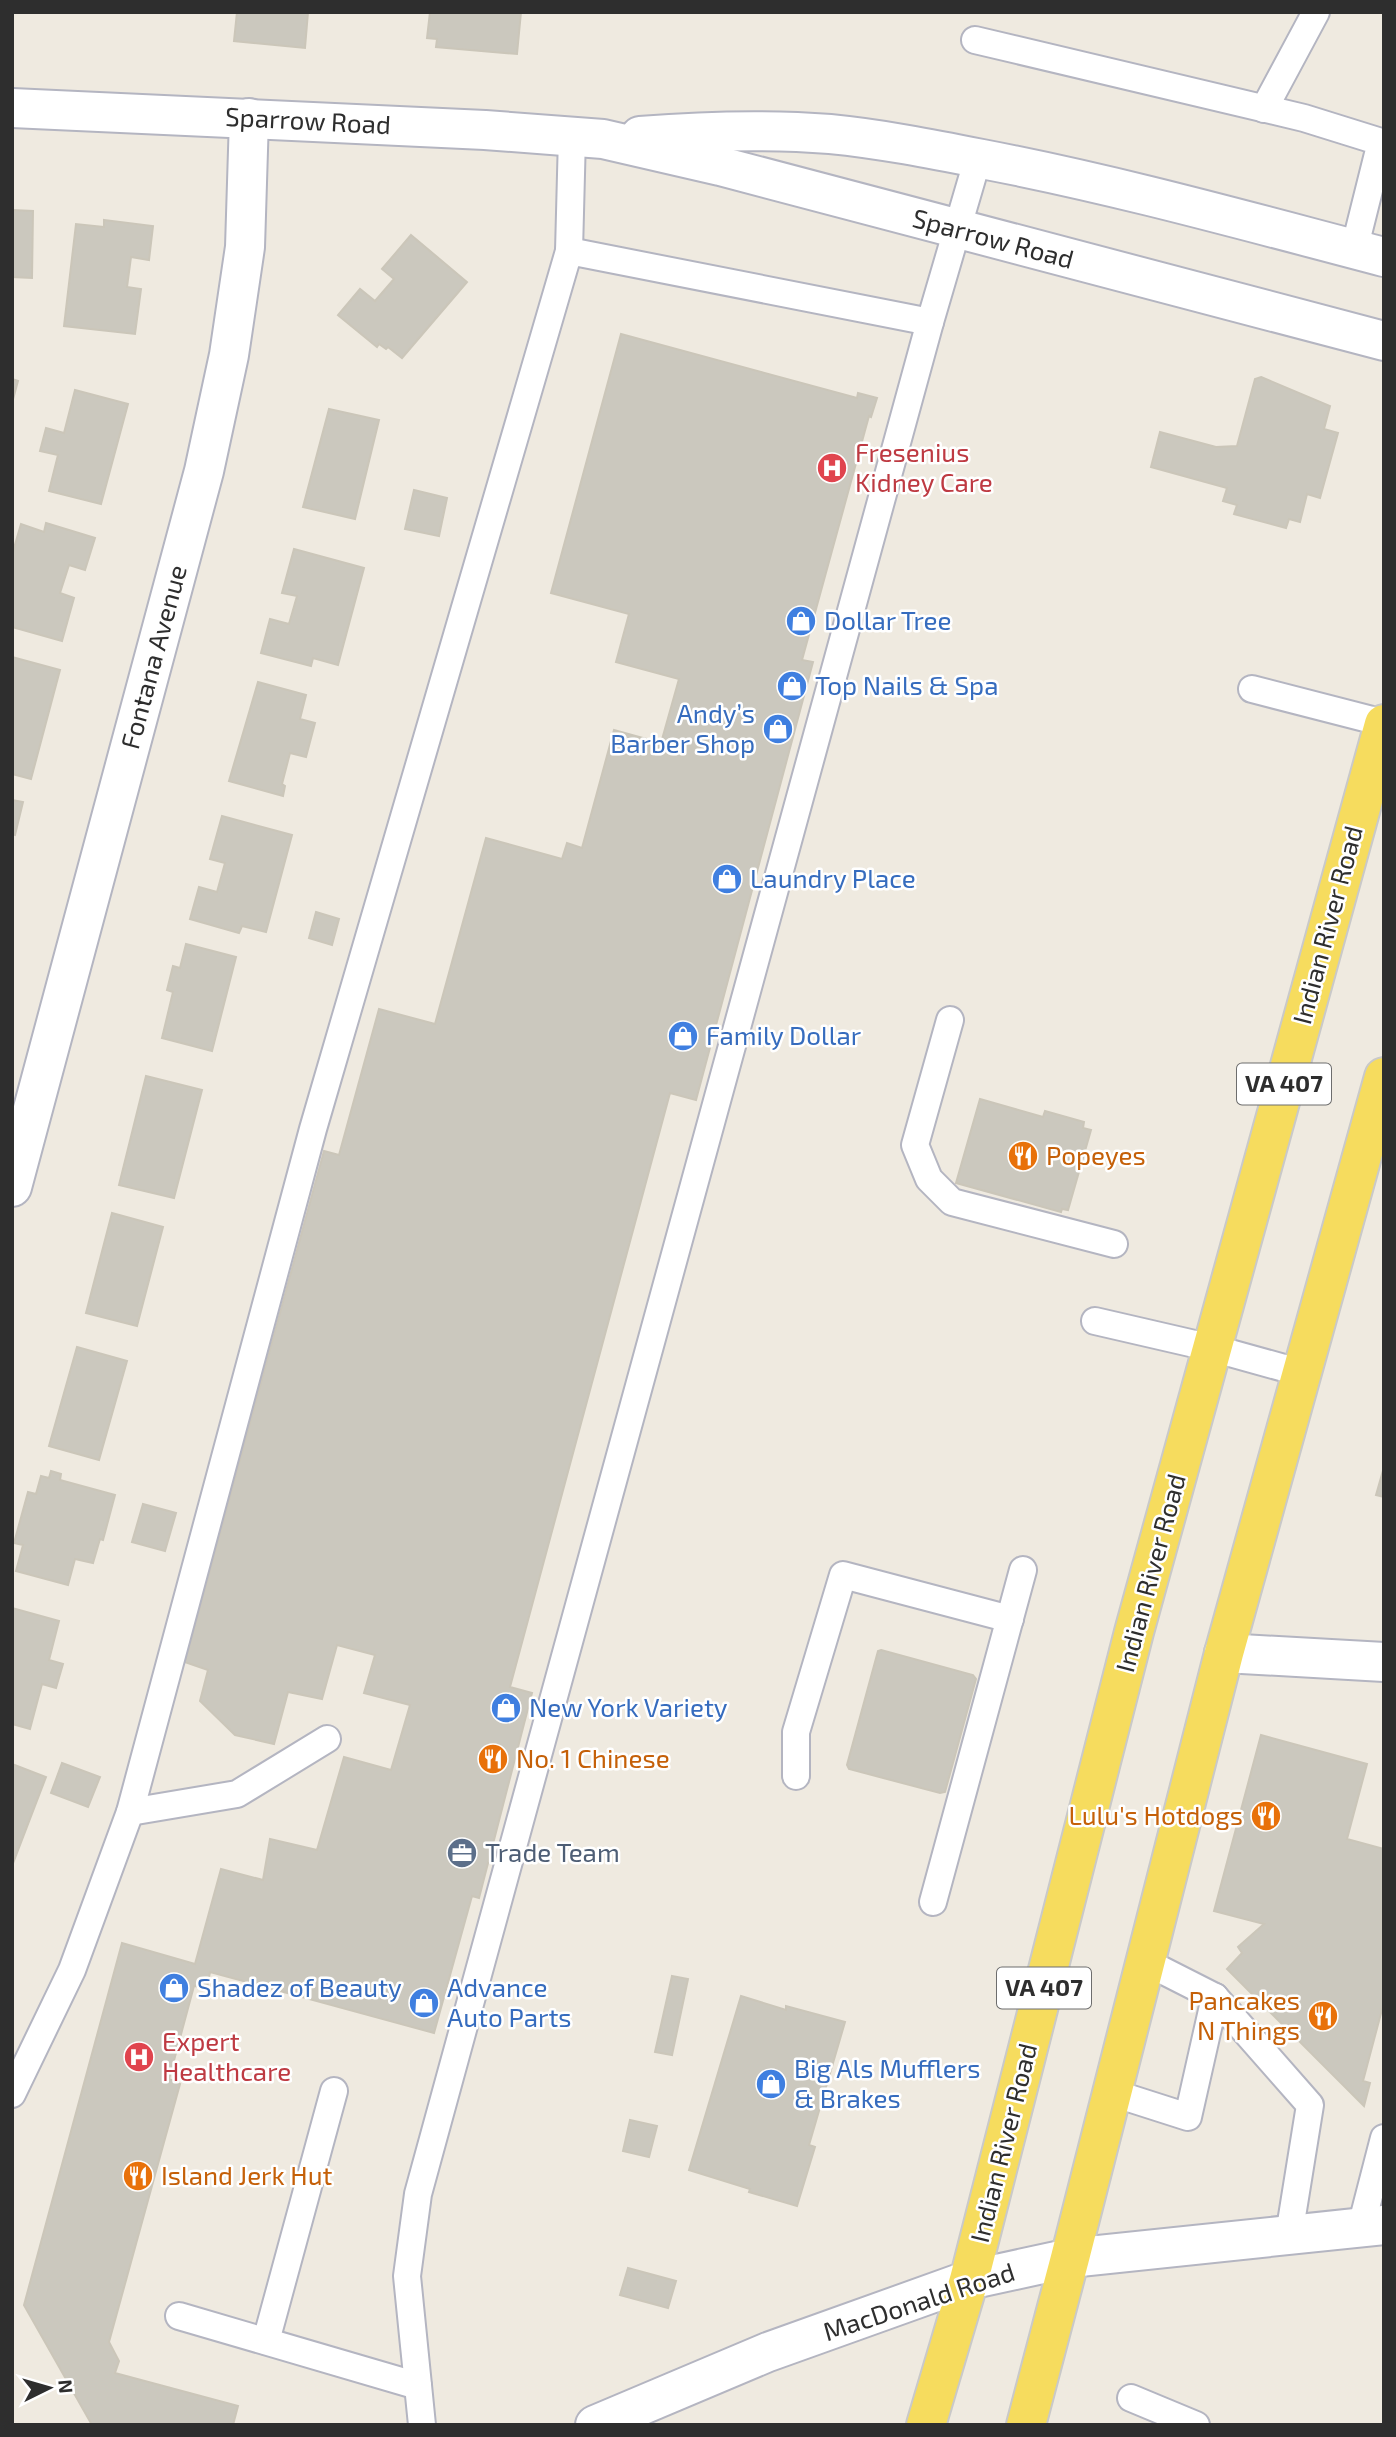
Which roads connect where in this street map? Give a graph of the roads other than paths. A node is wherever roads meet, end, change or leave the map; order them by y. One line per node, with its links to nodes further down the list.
1 (1316, 12): 4 (lane)
2 (975, 40): 4 (lane)
3 (12, 108): 5 (street, Sparrow Road)
4 (1264, 108): 7 (lane)
5 (249, 118): 6 (street, Sparrow Road); 18 (street, Fontana Avenue)
6 (587, 137): 8 (street, Sparrow Road); 9 (street, Sparrow Road); 10 (lane)
7 (1382, 142): 11 (lane)
8 (978, 158): 9 (lane); 11 (street, Sparrow Road)
9 (956, 229): 12 (lane); 13 (street, Sparrow Road)
10 (569, 251): 12 (lane); 29 (lane)
11 (1369, 253)
12 (930, 322): 43 (lane)
13 (1384, 341)
14 (1252, 689): 15 (lane)
15 (1384, 724): 21 (main road, Indian River Road / VA 407)
16 (950, 1020): 19 (lane)
17 (1384, 1077): 22 (main road)
18 (12, 1187)
19 (1114, 1244)
20 (1095, 1321): 21 (lane)
21 (1212, 1348): 22 (lane); 40 (main road, Indian River Road / VA 407)
22 (1302, 1373): 25 (main road)
23 (1023, 1570): 24 (lane)
24 (1010, 1619): 28 (lane); 30 (lane)
25 (1224, 1653): 26 (street); 31 (main road)
26 (1384, 1662)
27 (327, 1739): 29 (lane)
28 (796, 1776)
29 (130, 1812): 35 (lane)
30 (933, 1902)
31 (1146, 1962): 32 (lane); 34 (main road)
32 (1215, 1997): 34 (lane); 38 (lane)
33 (334, 2091): 42 (lane)
34 (1112, 2093): 39 (main road)
35 (12, 2094)
36 (1384, 2138): 37 (lane)
37 (1372, 2226): 38 (street, MacDonald Road)
38 (1289, 2235): 39 (street, MacDonald Road)
39 (1070, 2258): 40 (street, MacDonald Road); 48 (main road)
40 (969, 2280): 46 (street, MacDonald Road); 47 (main road, Indian River Road)
41 (179, 2316): 42 (lane)
42 (266, 2341): 43 (lane)
43 (418, 2386): 45 (lane)
44 (1131, 2398): 49 (lane)
45 (422, 2425)
46 (595, 2425)
47 (926, 2425)
48 (1026, 2425)
49 (1196, 2425)

